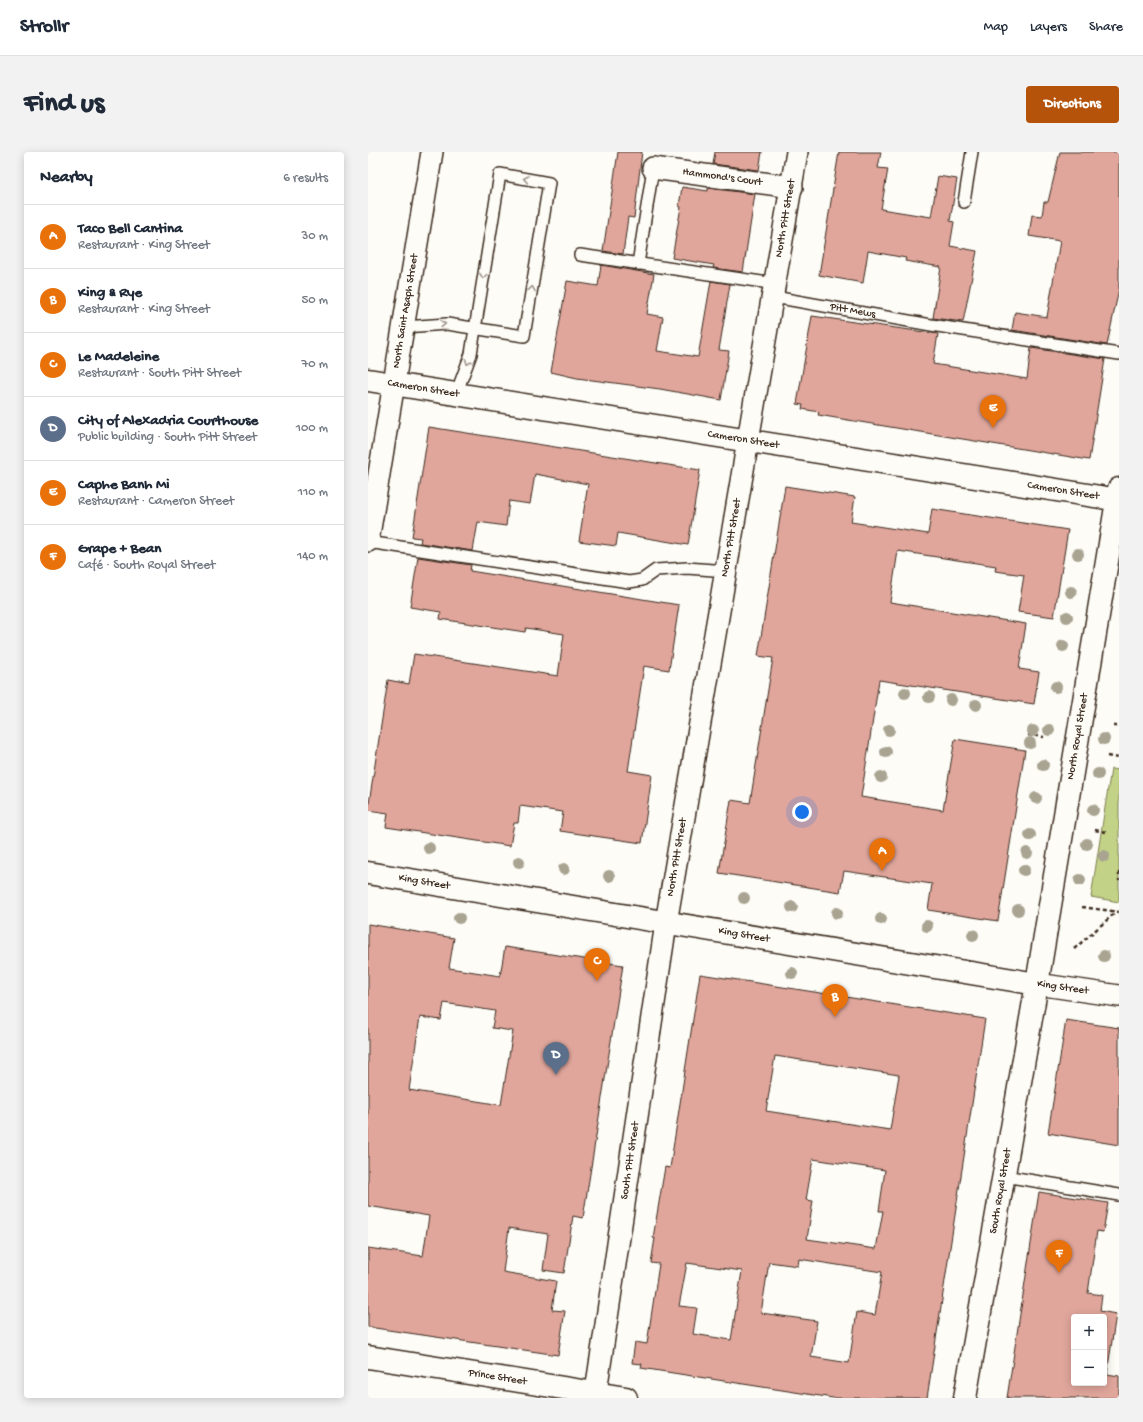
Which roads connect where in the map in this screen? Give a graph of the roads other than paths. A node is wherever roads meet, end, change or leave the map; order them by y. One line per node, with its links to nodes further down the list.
1 (432, 152): 10 (street, North Saint Asaph Street)
2 (798, 152): 5 (street, North Pitt Street)
3 (972, 152): 6 (lane)
4 (653, 168): 5 (street, Hammond's Court); 8 (lane)
5 (792, 187): 9 (street, North Pitt Street)
6 (964, 202)
7 (580, 255): 8 (lane, Pitt Mews)
8 (638, 264): 9 (lane, Pitt Mews)
9 (775, 291): 12 (lane, Pitt Mews); 16 (street, North Pitt Street)
10 (404, 327): 11 (lane, one-way to 11); 14 (street, North Saint Asaph Street)
11 (475, 328): 11 (lane, one-way to 11); 15 (lane, one-way to 15)
12 (1119, 354)
13 (368, 380): 14 (main road, Cameron Street)
14 (394, 384): 15 (main road, Cameron Street); 18 (street, North Saint Asaph Street)
15 (456, 394): 16 (main road, Cameron Street)
16 (749, 442): 17 (main road, Cameron Street); 19 (street, North Pitt Street)
17 (1118, 496): 22 (main road, North Royal Street)
18 (368, 542): 19 (lane)
19 (727, 571): 21 (street, North Pitt Street)
20 (368, 873): 21 (main road, King Street)
21 (666, 923): 22 (main road, King Street); 27 (street, South Pitt Street)
22 (1037, 984): 23 (street, King Street); 24 (main road, South Royal Street)
23 (1119, 996)
24 (1004, 1176): 25 (lane); 29 (main road, South Royal Street)
25 (1119, 1195)
26 (368, 1357): 27 (main road, Prince Street)
27 (595, 1396): 28 (main road, Prince Street)
28 (626, 1398)
29 (965, 1398)

